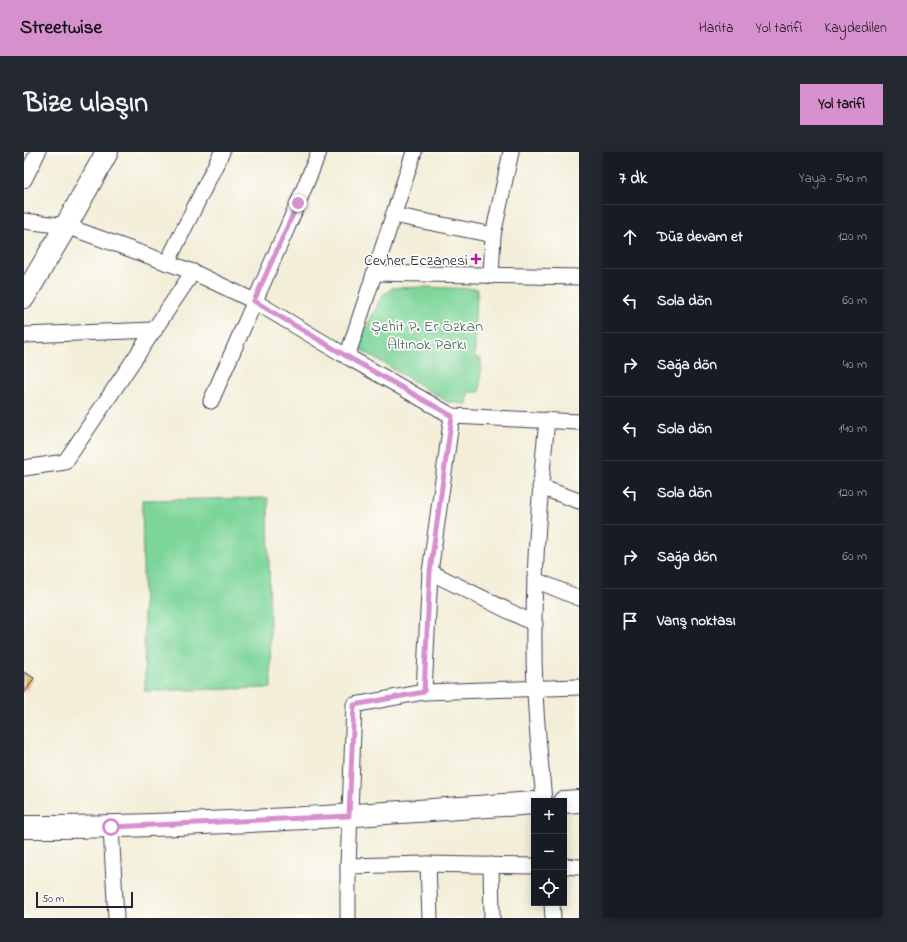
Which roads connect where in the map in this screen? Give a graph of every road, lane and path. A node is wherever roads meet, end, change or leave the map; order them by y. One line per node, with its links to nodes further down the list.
1 (36, 152): 7 (street)
2 (107, 152): 10 (street)
3 (222, 152): 12 (street)
4 (319, 152): 18 (street)
5 (414, 152): 8 (street)
6 (511, 152): 11 (street)
7 (24, 180)
8 (393, 215): 11 (street); 14 (street)
9 (24, 221): 10 (street)
10 (66, 226): 12 (street); 17 (street)
11 (493, 235): 15 (street)
12 (166, 263): 13 (street)
13 (193, 272): 18 (street); 19 (street)
14 (374, 273): 15 (street); 21 (street)
15 (491, 276): 16 (street)
16 (579, 277)
17 (24, 297)
18 (254, 301): 21 (street); 22 (street)
19 (155, 330): 20 (street); 26 (street)
20 (24, 335)
21 (347, 357): 23 (street)
22 (211, 401)
23 (452, 416): 24 (street); 29 (street)
24 (547, 420): 25 (street); 27 (street)
25 (579, 422)
26 (24, 468)
27 (540, 487): 28 (street); 30 (street)
28 (579, 501)
29 (430, 572): 32 (street); 35 (street)
30 (535, 580): 31 (street); 32 (street)
31 (579, 598)
32 (535, 624): 34 (street)
33 (579, 687): 34 (street)
34 (535, 689): 35 (street); 36 (street)
35 (424, 692): 40 (street)
36 (544, 798)
37 (579, 801): 38 (street)
38 (567, 802)
39 (531, 804): 40 (street)
40 (349, 816): 42 (street); 45 (street)
41 (24, 827): 42 (street)
42 (111, 827): 50 (street)
43 (428, 864): 44 (street); 45 (street); 52 (street)
44 (491, 865): 46 (street); 53 (street)
45 (348, 866): 51 (street)
46 (531, 866)
47 (567, 866): 48 (street)
48 (579, 867)
49 (552, 906): 54 (street)
50 (116, 918)
51 (348, 918)
52 (430, 918)
53 (492, 918)
54 (554, 918)

